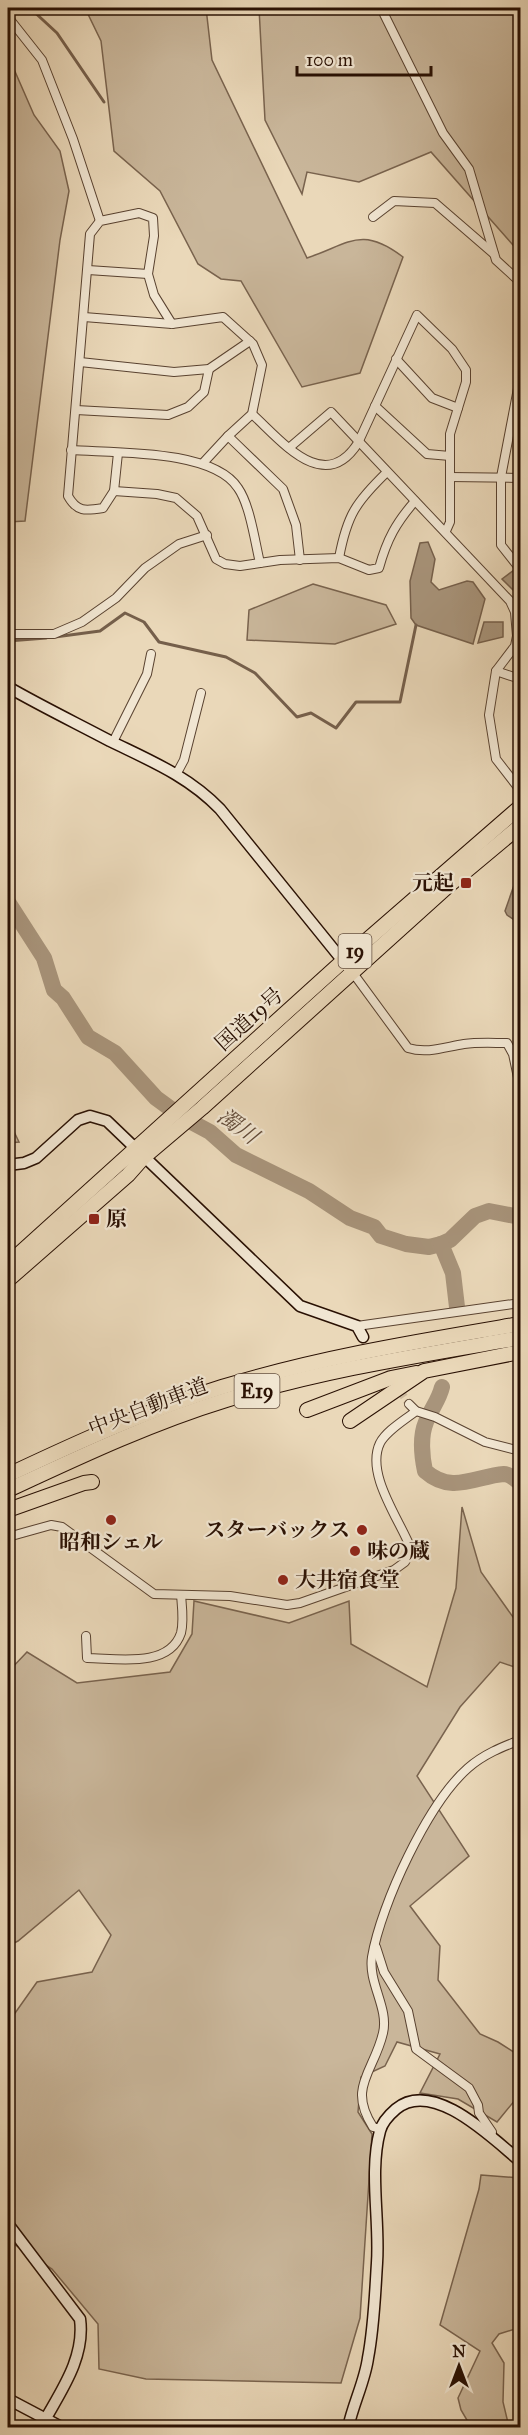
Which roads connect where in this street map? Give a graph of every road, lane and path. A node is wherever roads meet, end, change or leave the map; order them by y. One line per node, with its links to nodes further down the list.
1 (381, 8): 5 (street)
2 (8, 17): 4 (street)
3 (373, 217): 5 (street)
4 (100, 221): 6 (street); 7 (street)
5 (494, 254): 8 (street)
6 (88, 270): 7 (street); 9 (street)
7 (148, 274): 10 (street)
8 (520, 282)
9 (84, 317): 10 (street); 13 (street)
10 (172, 324): 11 (street)
11 (250, 341): 14 (street); 19 (street)
12 (396, 359): 16 (street); 17 (street); 17 (street)
13 (80, 362): 14 (street); 18 (street)
14 (209, 369): 18 (street)
15 (520, 378): 29 (street)
16 (375, 406): 21 (street); 25 (street)
17 (458, 408): 25 (street)
18 (76, 410): 23 (street)
19 (252, 414): 20 (street); 22 (street)
20 (228, 436): 26 (street); 36 (street)
21 (358, 443): 22 (street); 22 (street); 27 (street)
22 (289, 448)
23 (71, 450): 24 (street); 31 (street)
24 (118, 453): 26 (street); 31 (street)
25 (450, 456): 28 (street)
26 (203, 463): 37 (street)
27 (387, 472): 32 (street); 35 (street)
28 (450, 477): 29 (street); 33 (street)
29 (501, 477): 30 (street); 38 (street)
30 (520, 478)
31 (114, 491): 34 (street)
32 (415, 501): 33 (street); 35 (street)
33 (446, 531): 40 (street)
34 (207, 535): 37 (street); 39 (street)
35 (339, 558): 36 (street)
36 (300, 560): 37 (street)
37 (260, 563)
38 (520, 569)
39 (8, 636)
40 (519, 636): 42 (street)
41 (151, 654): 46 (street)
42 (496, 671): 43 (street); 48 (street)
43 (520, 679)
44 (8, 687): 46 (street)
45 (201, 693): 47 (street)
46 (113, 742): 47 (street)
47 (177, 773): 51 (street)
48 (520, 790)
49 (520, 807): 51 (highway, 国道19号 / 19)
50 (520, 826): 52 (highway, 国道19号 / 19)
51 (343, 961): 52 (street); 54 (highway, 国道19号 / 19)
52 (353, 973): 53 (street); 54 (highway, 国道19号 / 19)
53 (520, 1087)
54 (197, 1103): 55 (highway, 国道19号 / 19)
55 (139, 1154): 56 (street); 57 (highway, 国道19号 / 19); 58 (highway, 国道19号 / 19); 61 (street)
56 (8, 1165)
57 (8, 1264)
58 (8, 1280)
59 (520, 1303): 61 (street)
60 (520, 1324): 71 (highway, 中央自動車道 / E19)
61 (357, 1326): 62 (street)
62 (363, 1338)
63 (520, 1338): 73 (highway, 中央自動車道 / E19)
64 (520, 1352): 65 (highway)
65 (424, 1371): 67 (highway); 69 (highway)
66 (410, 1404): 68 (street)
67 (307, 1410)
68 (416, 1411): 70 (street); 76 (street)
69 (350, 1420)
70 (520, 1452)
71 (8, 1475)
72 (92, 1482): 74 (highway)
73 (8, 1490)
74 (8, 1510)
75 (8, 1537): 76 (street)
76 (181, 1595): 77 (street)
77 (86, 1636)
78 (520, 1740): 79 (street)
79 (376, 1946): 80 (street); 81 (street)
80 (380, 2129): 81 (street); 87 (street)
81 (491, 2137): 82 (street)
82 (520, 2162)
83 (8, 2224): 85 (street)
84 (8, 2399): 85 (street)
85 (46, 2418): 86 (street)
86 (63, 2427)
87 (348, 2427)

